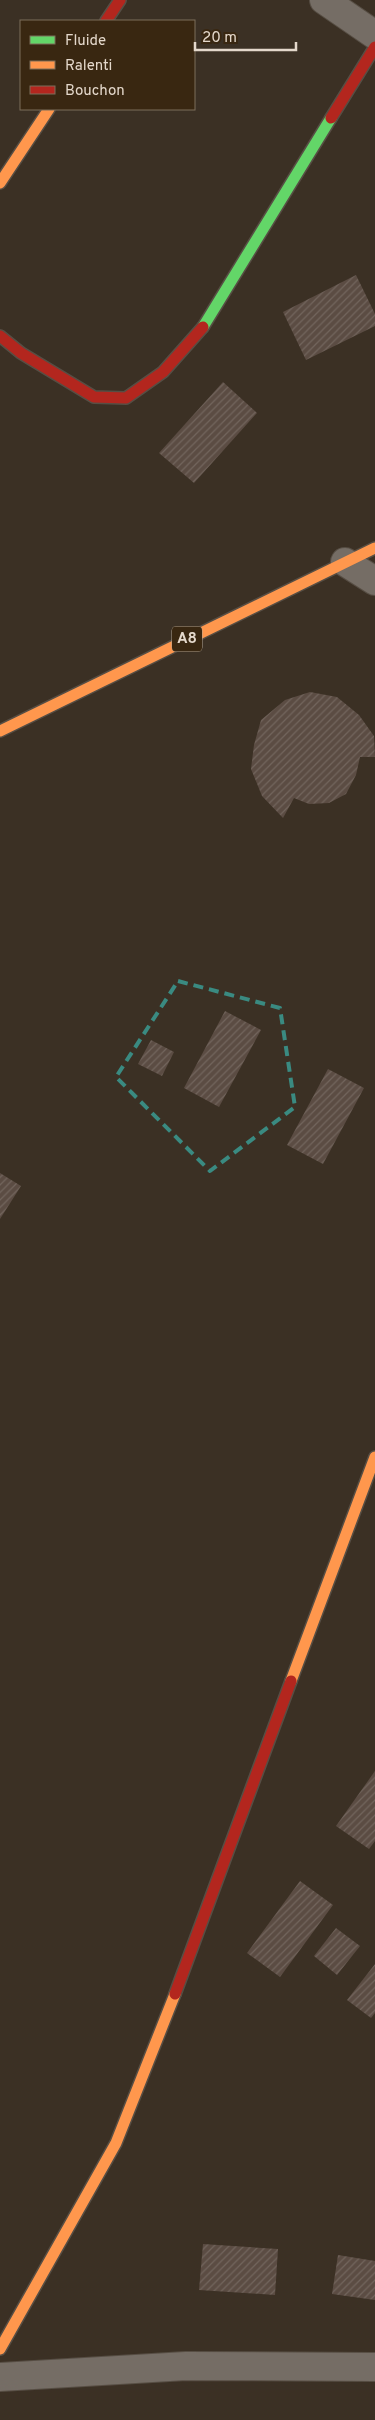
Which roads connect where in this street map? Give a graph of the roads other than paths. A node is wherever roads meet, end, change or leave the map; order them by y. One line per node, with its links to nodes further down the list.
1 (120, 0): 3 (street)
2 (324, 0): 4 (street)
3 (107, 20)
4 (375, 35)
5 (375, 47): 8 (street)
6 (48, 110): 7 (street)
7 (0, 183)
8 (0, 336)
9 (375, 548): 10 (street, A8)
10 (345, 562): 11 (street); 12 (street, A8)
11 (375, 581)
12 (0, 731)
13 (375, 1457): 14 (street)
14 (0, 2349)
15 (375, 2367): 16 (street)
16 (0, 2377)

